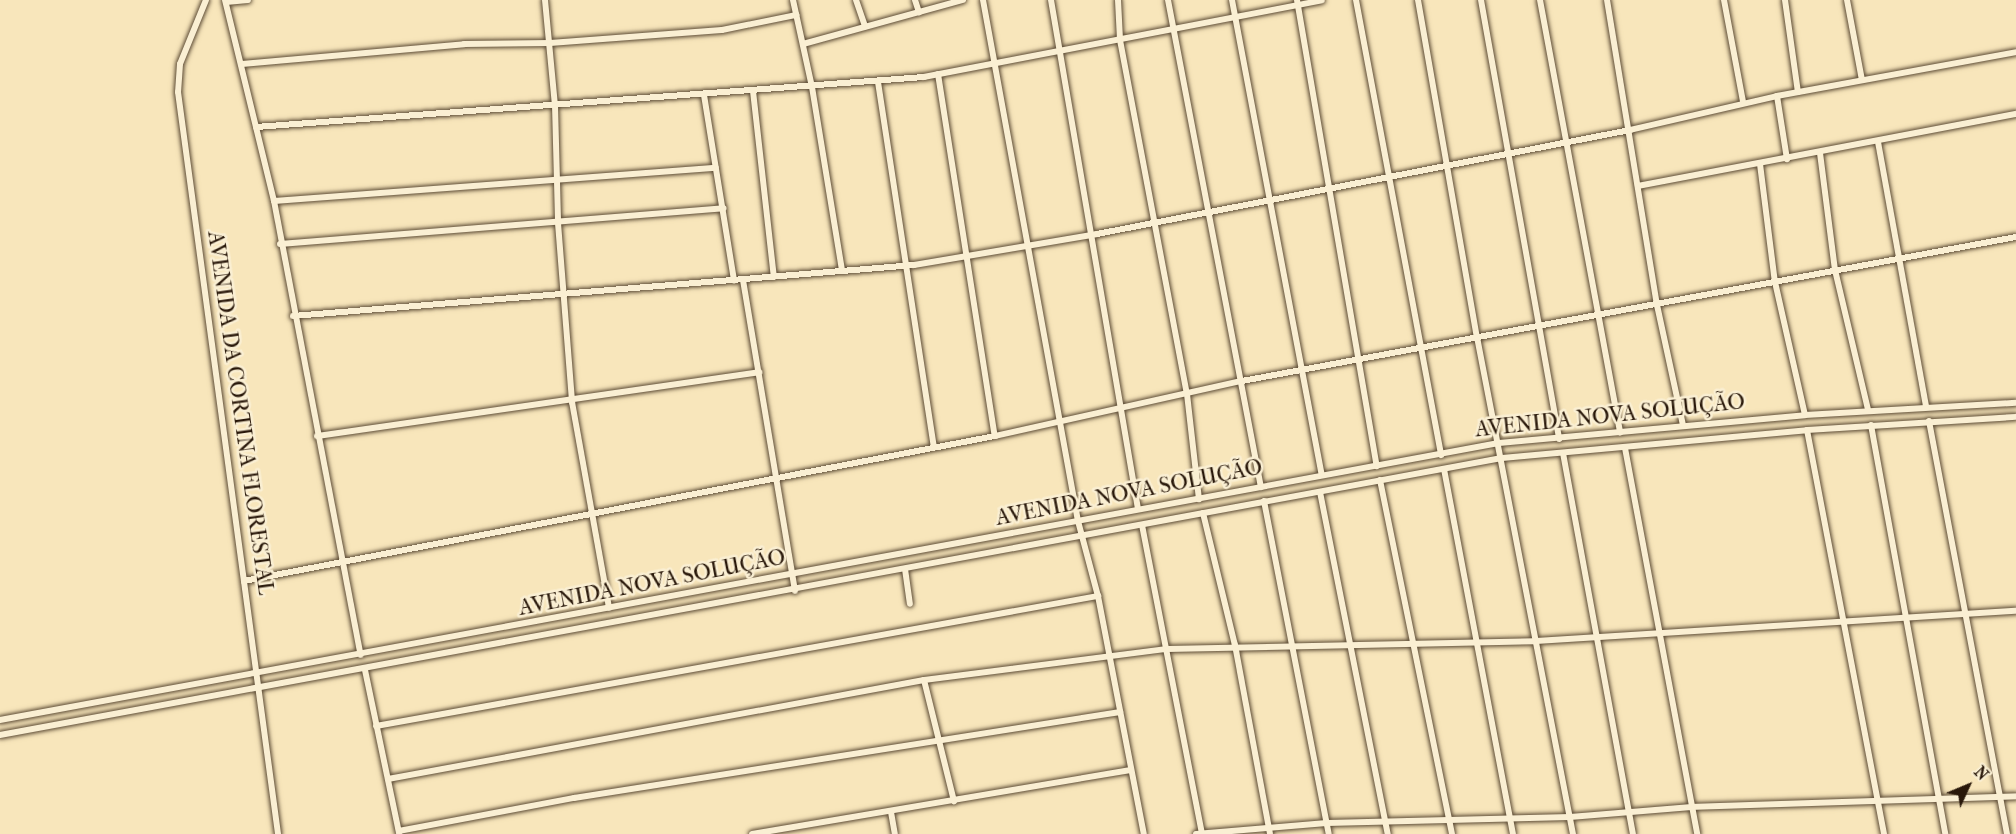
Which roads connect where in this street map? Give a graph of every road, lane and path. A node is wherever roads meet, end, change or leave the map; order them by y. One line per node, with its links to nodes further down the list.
1 (206, 0): 132 (street, AVENIDA DA CORTINA FLORESTAL)
2 (248, 0): 22 (street)
3 (545, 0): 30 (street)
4 (794, 0): 25 (street)
5 (856, 0): 27 (street)
6 (915, 0): 24 (street)
7 (963, 0): 24 (street)
8 (983, 0): 35 (street)
9 (1051, 0): 32 (street)
10 (1118, 0): 29 (street)
11 (1168, 0): 28 (street)
12 (1232, 0): 26 (street)
13 (1322, 0): 23 (street)
14 (1356, 0): 57 (street)
15 (1418, 0): 54 (street)
16 (1481, 0): 51 (street)
17 (1540, 0): 49 (street)
18 (1607, 0): 48 (street)
19 (1724, 0): 44 (street)
20 (1785, 0): 41 (street)
21 (1847, 0): 37 (street)
22 (225, 1): 34 (street)
23 (1298, 2): 26 (street); 60 (street)
24 (919, 12): 27 (street)
25 (796, 15): 30 (street); 31 (street)
26 (1236, 17): 28 (street); 61 (street)
27 (865, 27): 31 (street)
28 (1174, 30): 29 (street); 64 (street)
29 (1120, 40): 32 (street); 65 (street)
30 (550, 43): 34 (street); 45 (street)
31 (803, 44): 39 (street)
32 (1058, 52): 35 (street); 67 (street)
33 (2016, 52): 37 (street)
34 (242, 64): 47 (street)
35 (997, 64): 36 (street); 70 (street)
36 (938, 74): 38 (street); 71 (street)
37 (1862, 80): 41 (street)
38 (878, 82): 39 (street); 73 (street)
39 (812, 87): 40 (street); 75 (street)
40 (753, 91): 42 (street); 76 (street)
41 (1798, 92): 43 (street)
42 (704, 94): 45 (street); 56 (street)
43 (1777, 96): 44 (street); 53 (street)
44 (1743, 102): 48 (street)
45 (555, 105): 47 (street); 58 (street)
46 (2016, 114): 50 (street)
47 (256, 128): 62 (street)
48 (1630, 130): 49 (street); 59 (street)
49 (1567, 142): 51 (street); 82 (street)
50 (1878, 142): 52 (street); 72 (street)
51 (1510, 152): 54 (street); 84 (street)
52 (1820, 153): 53 (street); 74 (street)
53 (1787, 159): 55 (street)
54 (1447, 164): 57 (street); 85 (street)
55 (1760, 164): 59 (street); 79 (street)
56 (716, 168): 58 (street); 63 (street)
57 (1387, 175): 60 (street); 86 (street)
58 (558, 180): 62 (street); 66 (street)
59 (1638, 186): 81 (street)
60 (1328, 188): 61 (street); 87 (street)
61 (1269, 199): 64 (street); 88 (street)
62 (274, 201): 69 (street)
63 (724, 208): 66 (street); 78 (street)
64 (1208, 210): 65 (street); 90 (street)
65 (1154, 222): 67 (street); 91 (street)
66 (558, 223): 69 (street); 80 (street)
67 (1089, 235): 70 (street); 94 (street)
68 (2016, 237): 72 (street)
69 (280, 244): 83 (street)
70 (1028, 245): 71 (street); 99 (street)
71 (969, 256): 73 (street); 106 (street)
72 (1898, 258): 74 (street); 95 (street)
73 (908, 266): 75 (street); 109 (street)
74 (1835, 270): 79 (street); 96 (street)
75 (842, 271): 76 (street)
76 (774, 277): 77 (street)
77 (743, 280): 78 (street); 89 (street)
78 (734, 281): 80 (street)
79 (1775, 282): 81 (street); 97 (street)
80 (564, 293): 83 (street); 92 (street)
81 (1657, 304): 82 (street); 101 (street)
82 (1596, 315): 84 (street); 104 (street)
83 (293, 316): 105 (street)
84 (1540, 325): 85 (street); 107 (street)
85 (1477, 337): 86 (street); 108 (street)
86 (1418, 348): 87 (street); 112 (street)
87 (1358, 359): 88 (street); 114 (street)
88 (1302, 371): 90 (street); 116 (street)
89 (759, 372): 92 (street); 117 (street)
90 (1242, 381): 91 (street); 119 (street)
91 (1187, 394): 94 (street); 121 (street)
92 (572, 402): 105 (street); 124 (street)
93 (2016, 403): 95 (street, AVENIDA NOVA SOLUÇÃO)
94 (1119, 406): 99 (street); 123 (street)
95 (1926, 406): 96 (street, AVENIDA NOVA SOLUÇÃO)
96 (1868, 410): 97 (street, AVENIDA NOVA SOLUÇÃO)
97 (1805, 415): 101 (street, AVENIDA NOVA SOLUÇÃO)
98 (2016, 417): 100 (street, AVENIDA NOVA SOLUÇÃO)
99 (1061, 420): 106 (street); 126 (street)
100 (1929, 421): 102 (street, AVENIDA NOVA SOLUÇÃO); 138 (street)
101 (1683, 425): 104 (street, AVENIDA NOVA SOLUÇÃO)
102 (1871, 425): 103 (street, AVENIDA NOVA SOLUÇÃO); 139 (street)
103 (1807, 430): 110 (street, AVENIDA NOVA SOLUÇÃO); 140 (street)
104 (1620, 433): 107 (street, AVENIDA NOVA SOLUÇÃO)
105 (317, 436): 129 (street)
106 (995, 436): 109 (street)
107 (1559, 439): 108 (street, AVENIDA NOVA SOLUÇÃO)
108 (1499, 443): 112 (street, AVENIDA NOVA SOLUÇÃO); 113 (street)
109 (934, 448): 117 (street)
110 (1625, 448): 111 (street, AVENIDA NOVA SOLUÇÃO); 141 (street)
111 (1563, 453): 113 (street, AVENIDA NOVA SOLUÇÃO); 142 (street)
112 (1441, 455): 114 (street, AVENIDA NOVA SOLUÇÃO)
113 (1502, 458): 115 (street, AVENIDA NOVA SOLUÇÃO); 144 (street)
114 (1377, 466): 116 (street, AVENIDA NOVA SOLUÇÃO)
115 (1444, 469): 118 (street, AVENIDA NOVA SOLUÇÃO); 143 (street)
116 (1322, 475): 119 (street, AVENIDA NOVA SOLUÇÃO)
117 (778, 479): 124 (street); 131 (street)
118 (1380, 480): 120 (street, AVENIDA NOVA SOLUÇÃO); 145 (street)
119 (1261, 486): 121 (street, AVENIDA NOVA SOLUÇÃO)
120 (1320, 492): 122 (street, AVENIDA NOVA SOLUÇÃO); 148 (street)
121 (1199, 499): 123 (street, AVENIDA NOVA SOLUÇÃO)
122 (1264, 501): 125 (street, AVENIDA NOVA SOLUÇÃO); 147 (street)
123 (1138, 508): 126 (street, AVENIDA NOVA SOLUÇÃO)
124 (593, 513): 129 (street); 136 (street)
125 (1203, 513): 127 (street, AVENIDA NOVA SOLUÇÃO); 146 (street)
126 (1078, 521): 128 (street); 131 (street, AVENIDA NOVA SOLUÇÃO)
127 (1142, 525): 128 (street, AVENIDA NOVA SOLUÇÃO); 149 (street)
128 (1083, 536): 130 (street, AVENIDA NOVA SOLUÇÃO); 134 (street)
129 (342, 564): 132 (street); 150 (street)
130 (905, 569): 133 (street, AVENIDA NOVA SOLUÇÃO); 135 (street)
131 (792, 575): 133 (street); 136 (street, AVENIDA NOVA SOLUÇÃO)
132 (244, 581): 153 (street, AVENIDA DA CORTINA FLORESTAL)
133 (795, 591): 152 (street, AVENIDA NOVA SOLUÇÃO)
134 (1098, 596): 151 (street); 158 (street)
135 (910, 604)
136 (609, 609): 150 (street, AVENIDA NOVA SOLUÇÃO)
137 (2016, 611): 138 (street)
138 (1965, 614): 139 (street); 163 (street)
139 (1906, 617): 140 (street); 165 (street)
140 (1844, 621): 141 (street); 167 (street)
141 (1659, 634): 142 (street); 168 (street)
142 (1596, 636): 144 (street); 170 (street)
143 (1476, 640): 144 (street); 145 (street); 172 (street)
144 (1535, 641): 171 (street)
145 (1414, 643): 148 (street); 173 (street)
146 (1234, 645): 147 (street); 149 (street); 176 (street)
147 (1293, 645): 148 (street); 174 (street)
148 (1351, 645): 175 (street)
149 (1167, 649): 151 (street); 183 (street)
150 (361, 655): 153 (street, AVENIDA NOVA SOLUÇÃO)
151 (1109, 656): 154 (street); 156 (street)
152 (365, 670): 155 (street, AVENIDA NOVA SOLUÇÃO); 158 (street)
153 (257, 674): 155 (street, AVENIDA DA CORTINA FLORESTAL); 157 (street, AVENIDA NOVA SOLUÇÃO)
154 (924, 680): 160 (street); 162 (street)
155 (259, 690): 159 (street, AVENIDA NOVA SOLUÇÃO); 178 (street, AVENIDA DA CORTINA FLORESTAL)
156 (1120, 712): 160 (street); 161 (street)
157 (0, 720)
158 (376, 726): 162 (street)
159 (0, 735)
160 (938, 742): 166 (street); 177 (street)
161 (1131, 770): 166 (street); 181 (street)
162 (388, 779): 177 (street)
163 (2000, 796): 164 (street); 165 (street); 193 (street)
164 (2016, 796)
165 (1939, 798): 167 (street); 192 (street)
166 (954, 801): 169 (street)
167 (1878, 801): 168 (street); 191 (street)
168 (1692, 807): 170 (street); 190 (street)
169 (891, 812): 179 (street); 180 (street)
170 (1629, 812): 171 (street); 189 (street)
171 (1570, 817): 172 (street); 188 (street)
172 (1511, 819): 173 (street); 187 (street)
173 (1450, 821): 175 (street); 186 (street)
174 (1327, 823): 175 (street); 176 (street); 184 (street)
175 (1385, 823): 185 (street)
176 (1270, 831): 183 (street)
177 (399, 833)
178 (278, 834)
179 (752, 834)
180 (895, 834)
181 (1144, 834)
182 (1196, 834): 183 (street)
183 (1202, 834)
184 (1329, 834)
185 (1388, 834)
186 (1452, 834)
187 (1514, 834)
188 (1573, 834)
189 (1633, 834)
190 (1697, 834)
191 (1884, 834)
192 (1945, 834)
193 (2007, 834)

